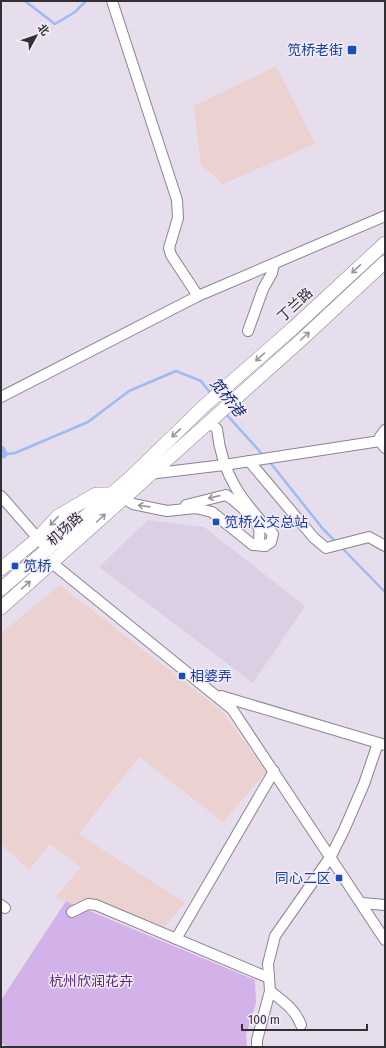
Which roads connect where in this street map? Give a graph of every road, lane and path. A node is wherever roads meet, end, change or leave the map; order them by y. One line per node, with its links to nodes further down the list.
1 (112, 1): 6 (street)
2 (385, 216): 5 (street)
3 (385, 243): 14 (main road, 丁兰路, one-way to 14)
4 (385, 262): 9 (main road, one-way to 4)
5 (274, 264): 6 (street); 7 (street)
6 (198, 296): 8 (street)
7 (248, 331)
8 (1, 397)
9 (212, 419): 13 (street); 14 (main road)
10 (385, 430): 11 (street)
11 (383, 444): 12 (street)
12 (252, 461): 13 (street); 20 (street)
13 (224, 465): 14 (street); 19 (street)
14 (144, 472): 16 (main road, 机场路)
15 (1, 496): 18 (street)
16 (118, 496): 17 (street, one-way to 16); 18 (main road, 机场路, one-way to 18); 21 (main road, 机场路); 22 (main road, 机场路, one-way to 16)
17 (167, 510): 19 (street); 19 (street, one-way to 17)
18 (37, 539): 21 (street); 23 (main road, 机场路)
19 (265, 546)
20 (385, 546)
21 (47, 549): 24 (main road, 机场路)
22 (52, 563): 25 (main road, 机场路, one-way to 22); 26 (street)
23 (1, 569)
24 (1, 589)
25 (1, 608)
26 (216, 694): 27 (street); 28 (street)
27 (382, 744): 29 (street)
28 (274, 771): 29 (street); 33 (street)
29 (330, 856): 30 (street); 35 (street)
30 (362, 903): 31 (street); 34 (street)
31 (385, 905)
32 (72, 912): 33 (street)
33 (176, 939): 35 (street)
34 (385, 940)
35 (269, 978): 36 (street)
36 (270, 991): 37 (street); 38 (street)
37 (301, 1025)
38 (257, 1047)

